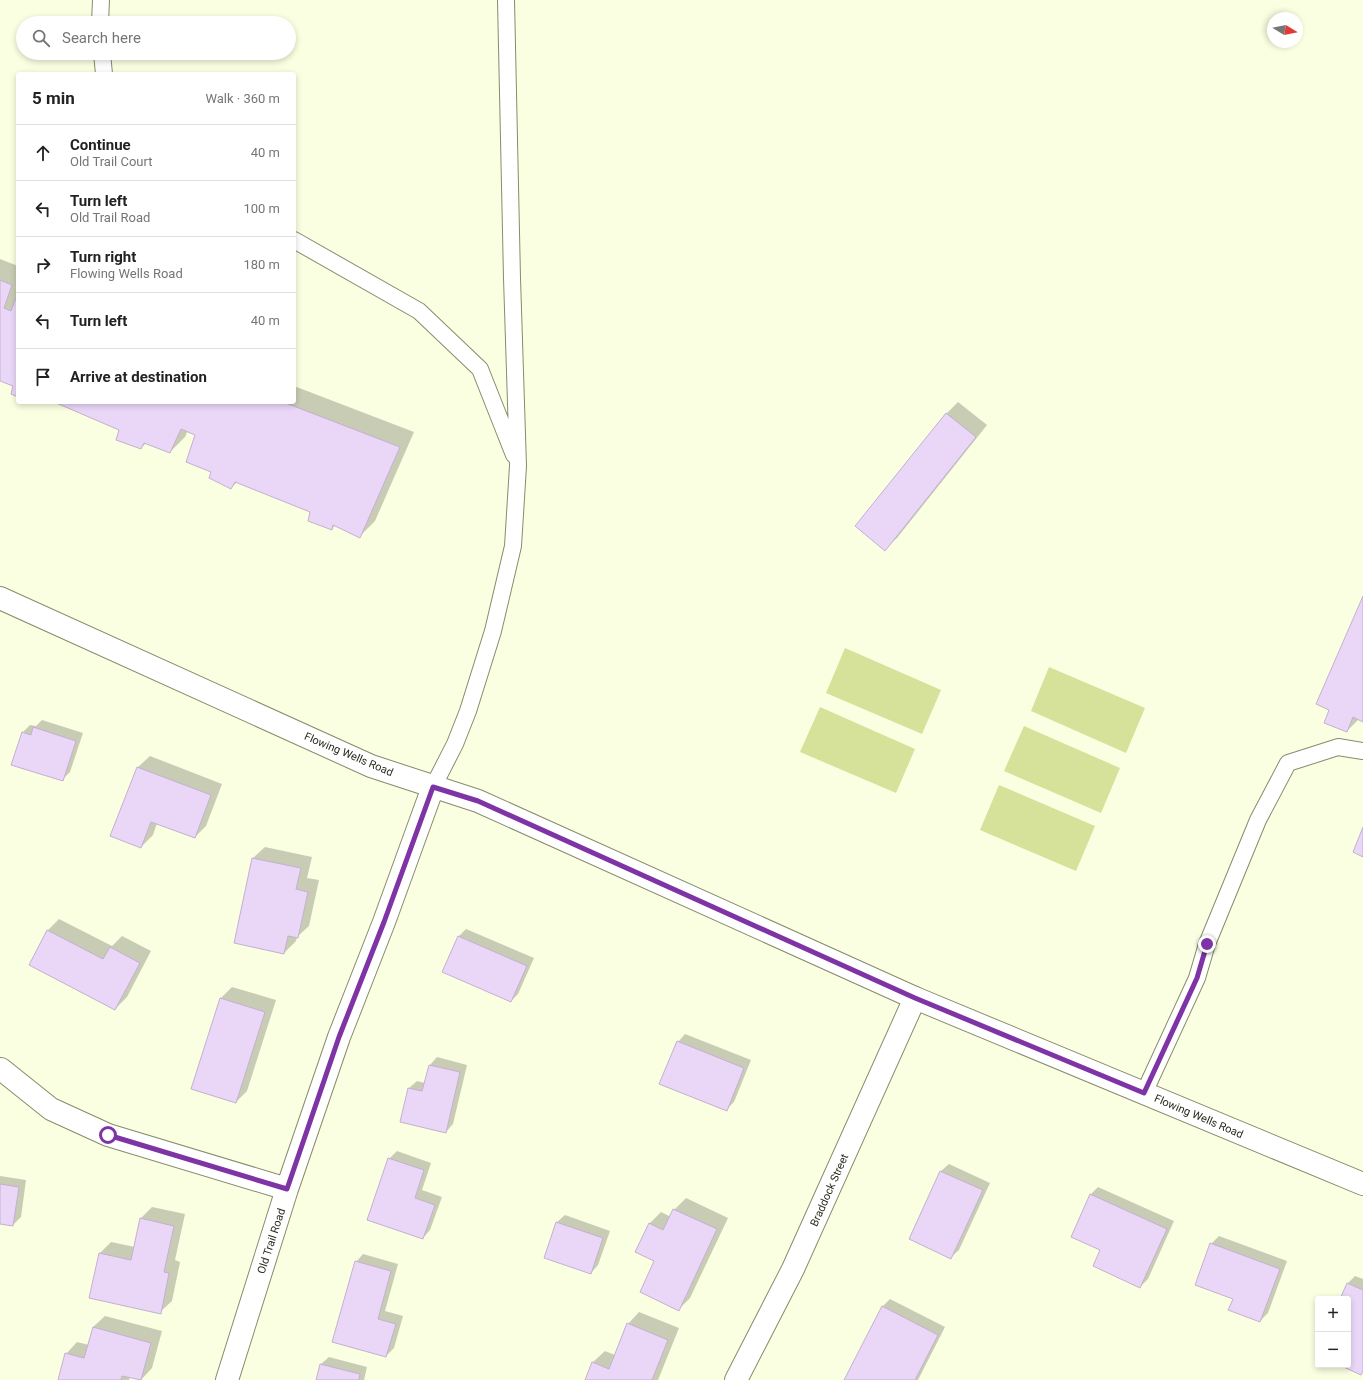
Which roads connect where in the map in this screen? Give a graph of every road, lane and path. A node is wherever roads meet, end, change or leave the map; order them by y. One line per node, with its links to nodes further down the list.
1 (101, 0): 3 (lane)
2 (506, 0): 7 (lane)
3 (100, 16)
4 (103, 60): 5 (lane)
5 (104, 72)
6 (296, 241): 7 (lane)
7 (518, 466): 10 (lane)
8 (0, 598): 10 (main road, Flowing Wells Road)
9 (1363, 751): 13 (lane)
10 (433, 787): 11 (main road, Flowing Wells Road); 15 (main road, Old Trail Road)
11 (915, 998): 13 (main road, Flowing Wells Road); 17 (main road, Braddock Street)
12 (1, 1069): 15 (main road)
13 (1144, 1093): 14 (main road, Flowing Wells Road)
14 (1363, 1184)
15 (287, 1189): 16 (main road, Old Trail Road)
16 (227, 1380)
17 (736, 1380)

